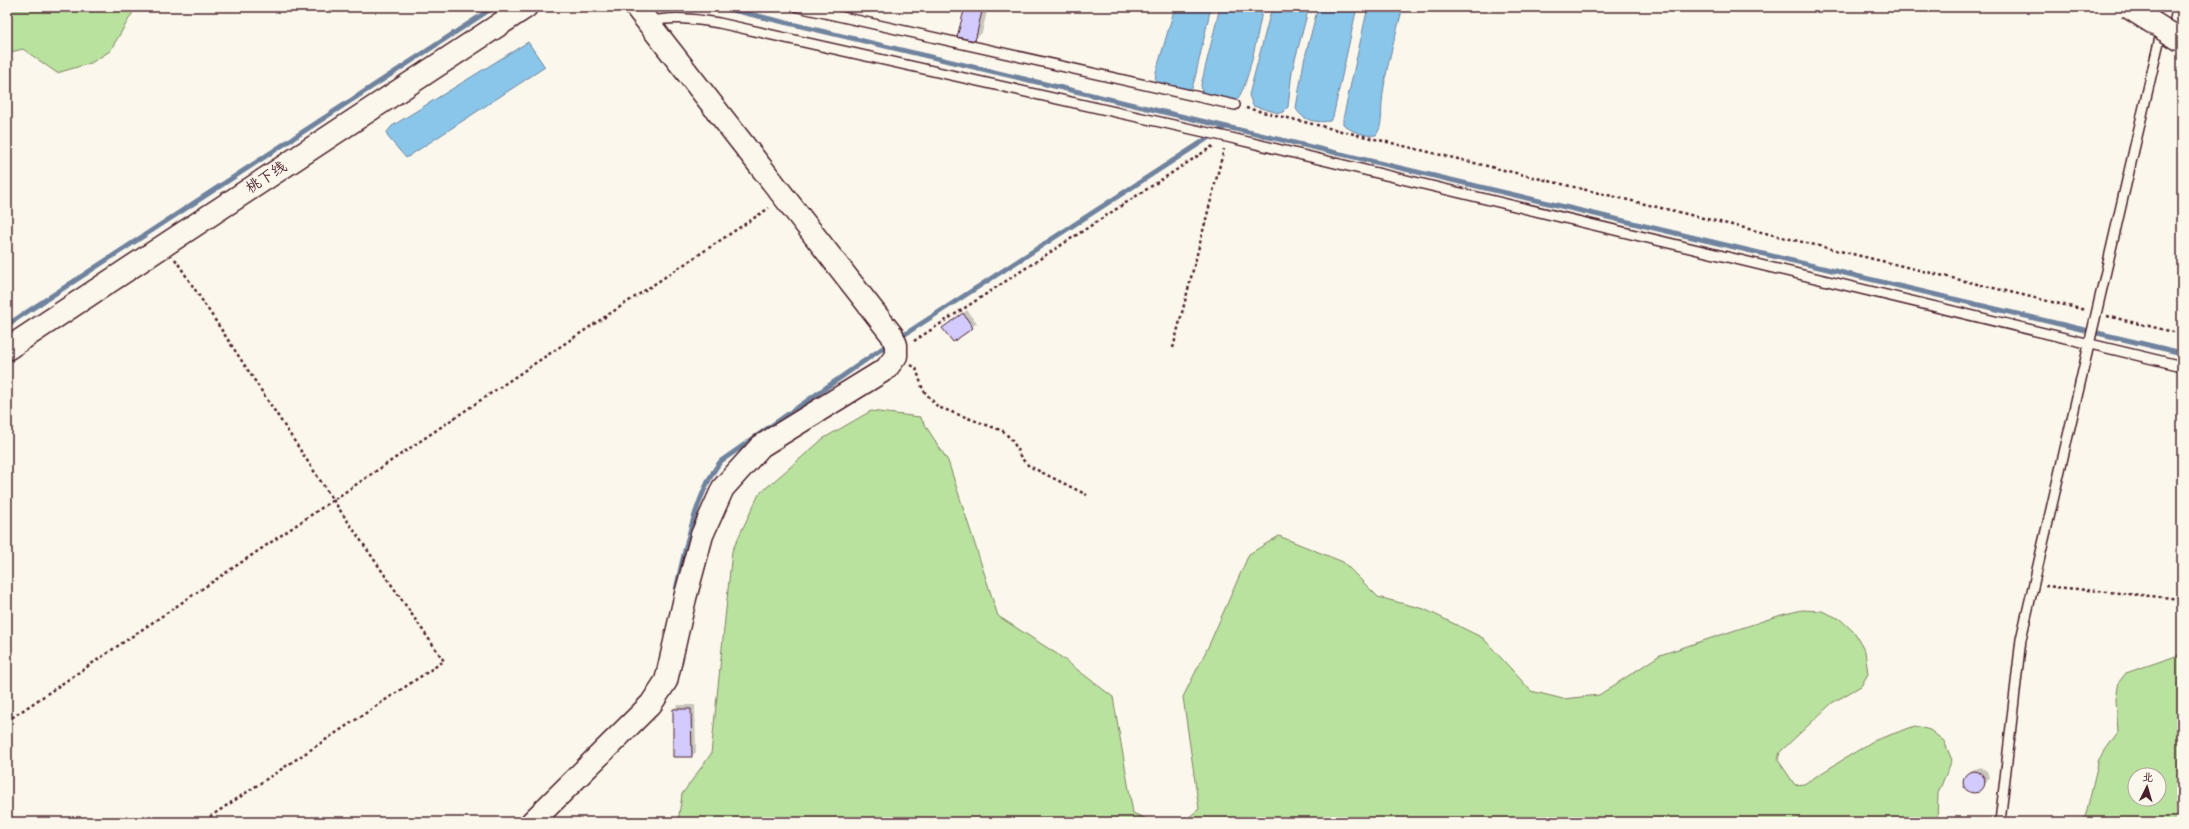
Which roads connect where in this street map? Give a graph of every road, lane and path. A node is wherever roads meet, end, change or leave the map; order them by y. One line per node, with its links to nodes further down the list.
1 (526, 7): 10 (main road, 桃下线)
2 (798, 7): 7 (lane)
3 (2128, 7): 6 (main road, bridge)
4 (2167, 7): 11 (lane)
5 (642, 15): 8 (lane); 9 (main road)
6 (2182, 41)
7 (1235, 105): 11 (path)
8 (1227, 137): 13 (lane); 14 (path); 16 (path)
9 (785, 198): 16 (main road); 19 (path)
10 (165, 244): 15 (main road, 桃下线); 19 (path)
11 (2096, 313): 12 (path); 13 (lane)
12 (2182, 334)
13 (2088, 344): 17 (lane); 20 (lane)
14 (1173, 348)
15 (7, 349)
16 (896, 356): 18 (path); 24 (main road)
17 (2182, 366)
18 (1086, 495)
19 (333, 500): 22 (path); 23 (path)
20 (2035, 585): 21 (path); 25 (lane)
21 (2182, 599)
22 (7, 721)
23 (202, 822)
24 (532, 822)
25 (2000, 822)

